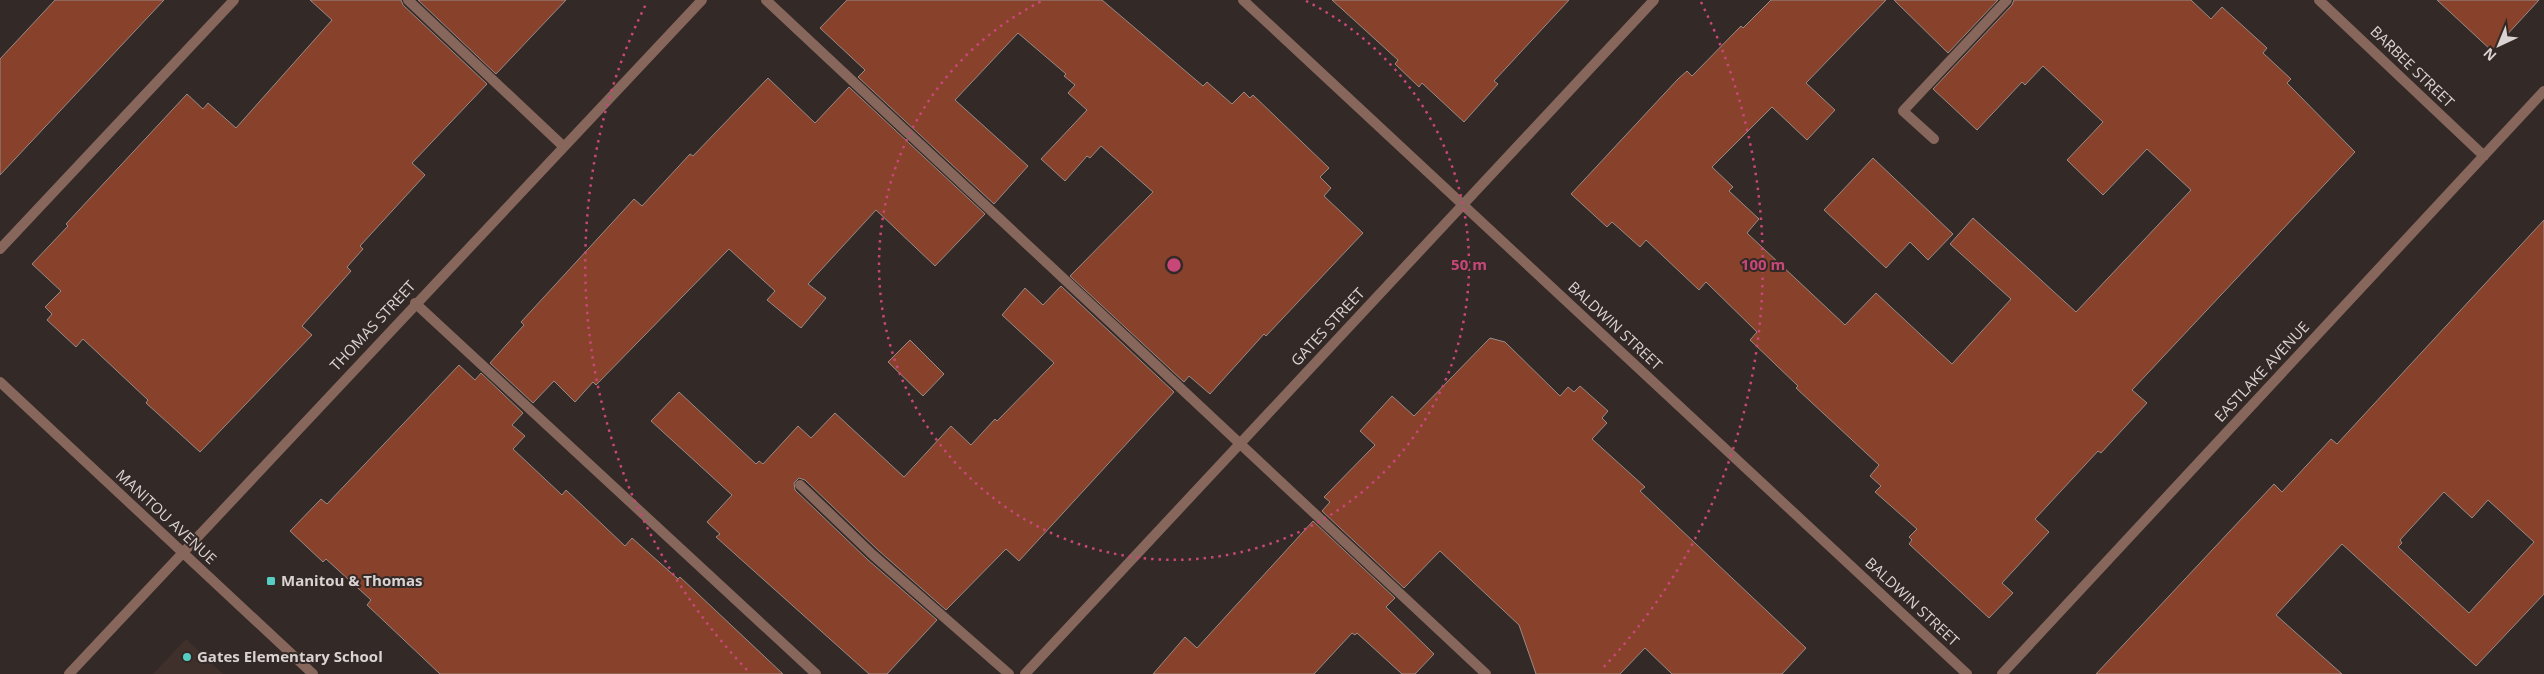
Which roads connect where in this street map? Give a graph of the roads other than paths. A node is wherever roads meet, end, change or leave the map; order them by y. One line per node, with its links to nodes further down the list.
1 (234, 0): 14 (street)
2 (408, 0): 11 (street)
3 (702, 0): 11 (street, THOMAS STREET)
4 (766, 0): 17 (street)
5 (1243, 0): 13 (street, BALDWIN STREET)
6 (1654, 0): 13 (street, GATES STREET)
7 (2007, 0): 10 (street)
8 (2319, 0): 12 (street, BARBEE STREET)
9 (2544, 91): 12 (street, EASTLAKE AVENUE)
10 (1934, 139)
11 (563, 146): 15 (street, THOMAS STREET)
12 (2484, 156): 27 (street, EASTLAKE AVENUE)
13 (1463, 204): 17 (street, GATES STREET); 26 (street, BALDWIN STREET)
14 (0, 249)
15 (415, 303): 19 (street, THOMAS STREET); 22 (street)
16 (0, 382): 19 (street, MANITOU AVENUE)
17 (1240, 443): 24 (street, GATES STREET); 25 (street)
18 (800, 485): 23 (street)
19 (182, 553): 20 (street, THOMAS STREET); 21 (street, MANITOU AVENUE)
20 (69, 674)
21 (312, 674)
22 (816, 674)
23 (1009, 674)
24 (1025, 674)
25 (1486, 674)
26 (1967, 674)
27 (2002, 674)

